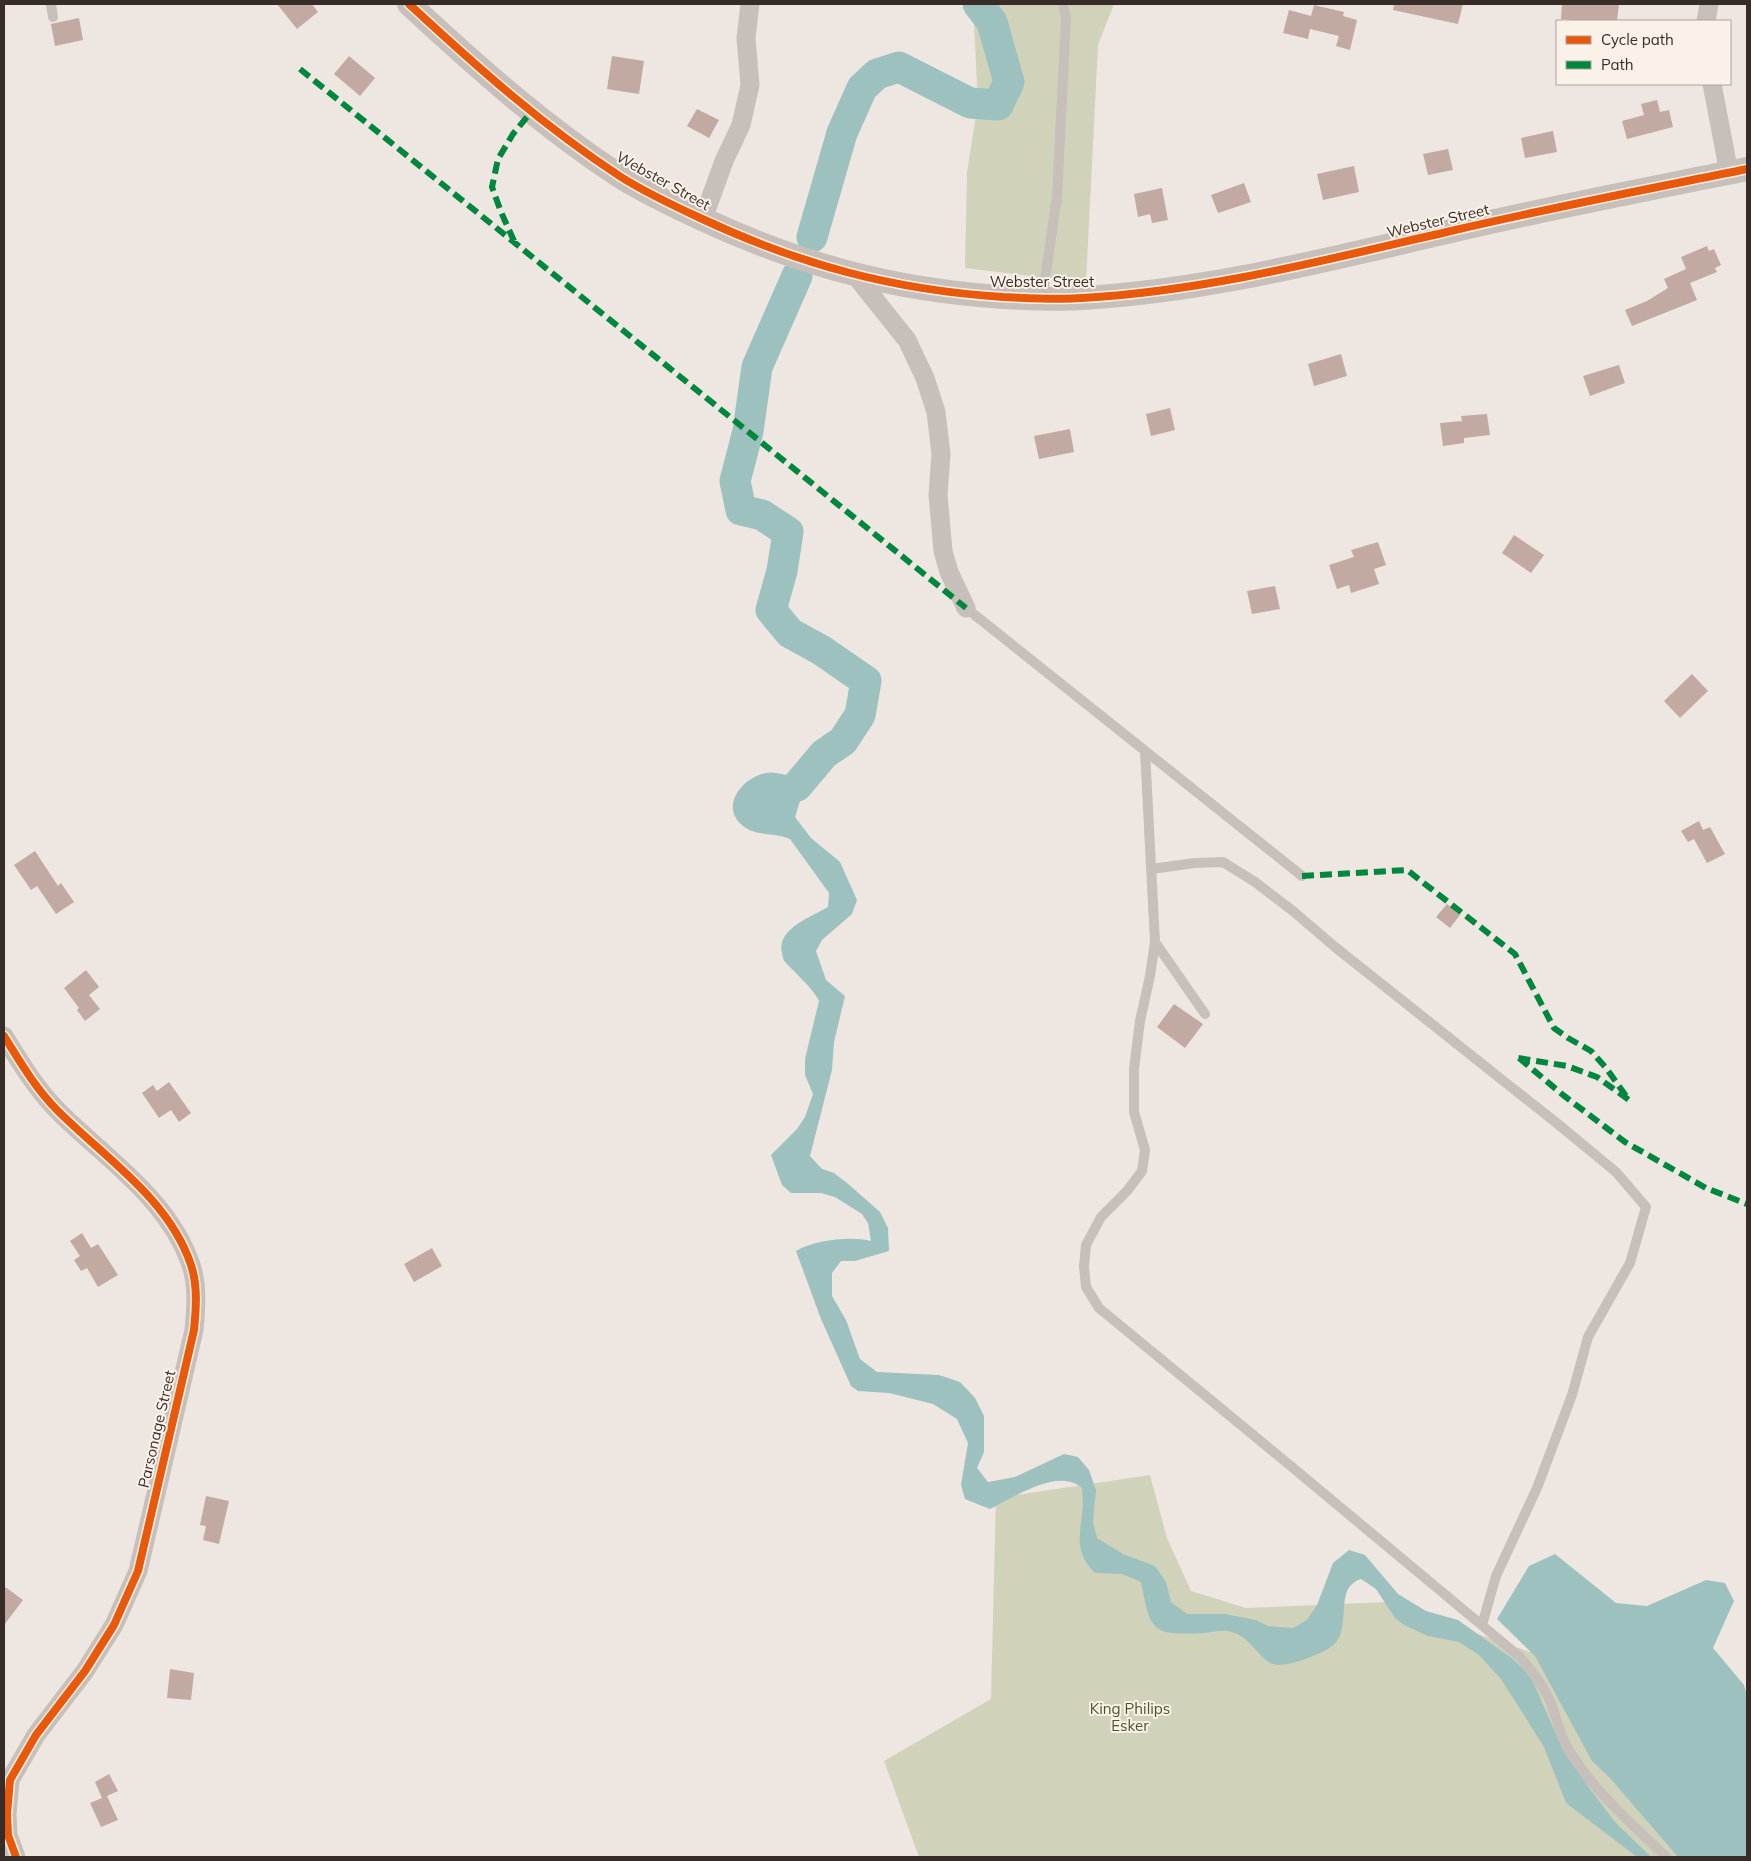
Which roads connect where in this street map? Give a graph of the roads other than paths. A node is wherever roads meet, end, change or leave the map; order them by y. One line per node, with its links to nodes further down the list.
1 (50, 4): 7 (lane)
2 (409, 4): 12 (street, Webster Street)
3 (750, 4): 12 (street)
4 (1063, 4): 8 (lane)
5 (1070, 4): 8 (lane)
6 (1709, 4): 9 (street)
7 (53, 17)
8 (1066, 18): 14 (lane)
9 (1706, 20)
10 (1712, 85): 11 (street)
11 (1738, 171): 14 (street, Webster Street)
12 (703, 219): 13 (street, Webster Street)
13 (855, 275): 14 (street, Webster Street); 15 (street)
14 (1042, 299)
15 (966, 608): 16 (lane)
16 (1145, 751): 17 (lane); 18 (lane)
17 (1151, 869): 19 (lane); 22 (lane)
18 (1302, 876)
19 (1155, 942): 20 (lane); 22 (lane)
20 (1205, 1014)
21 (4, 1036): 23 (street, Parsonage Street)
22 (1482, 1624): 24 (lane)
23 (16, 1857)
24 (1666, 1857)

